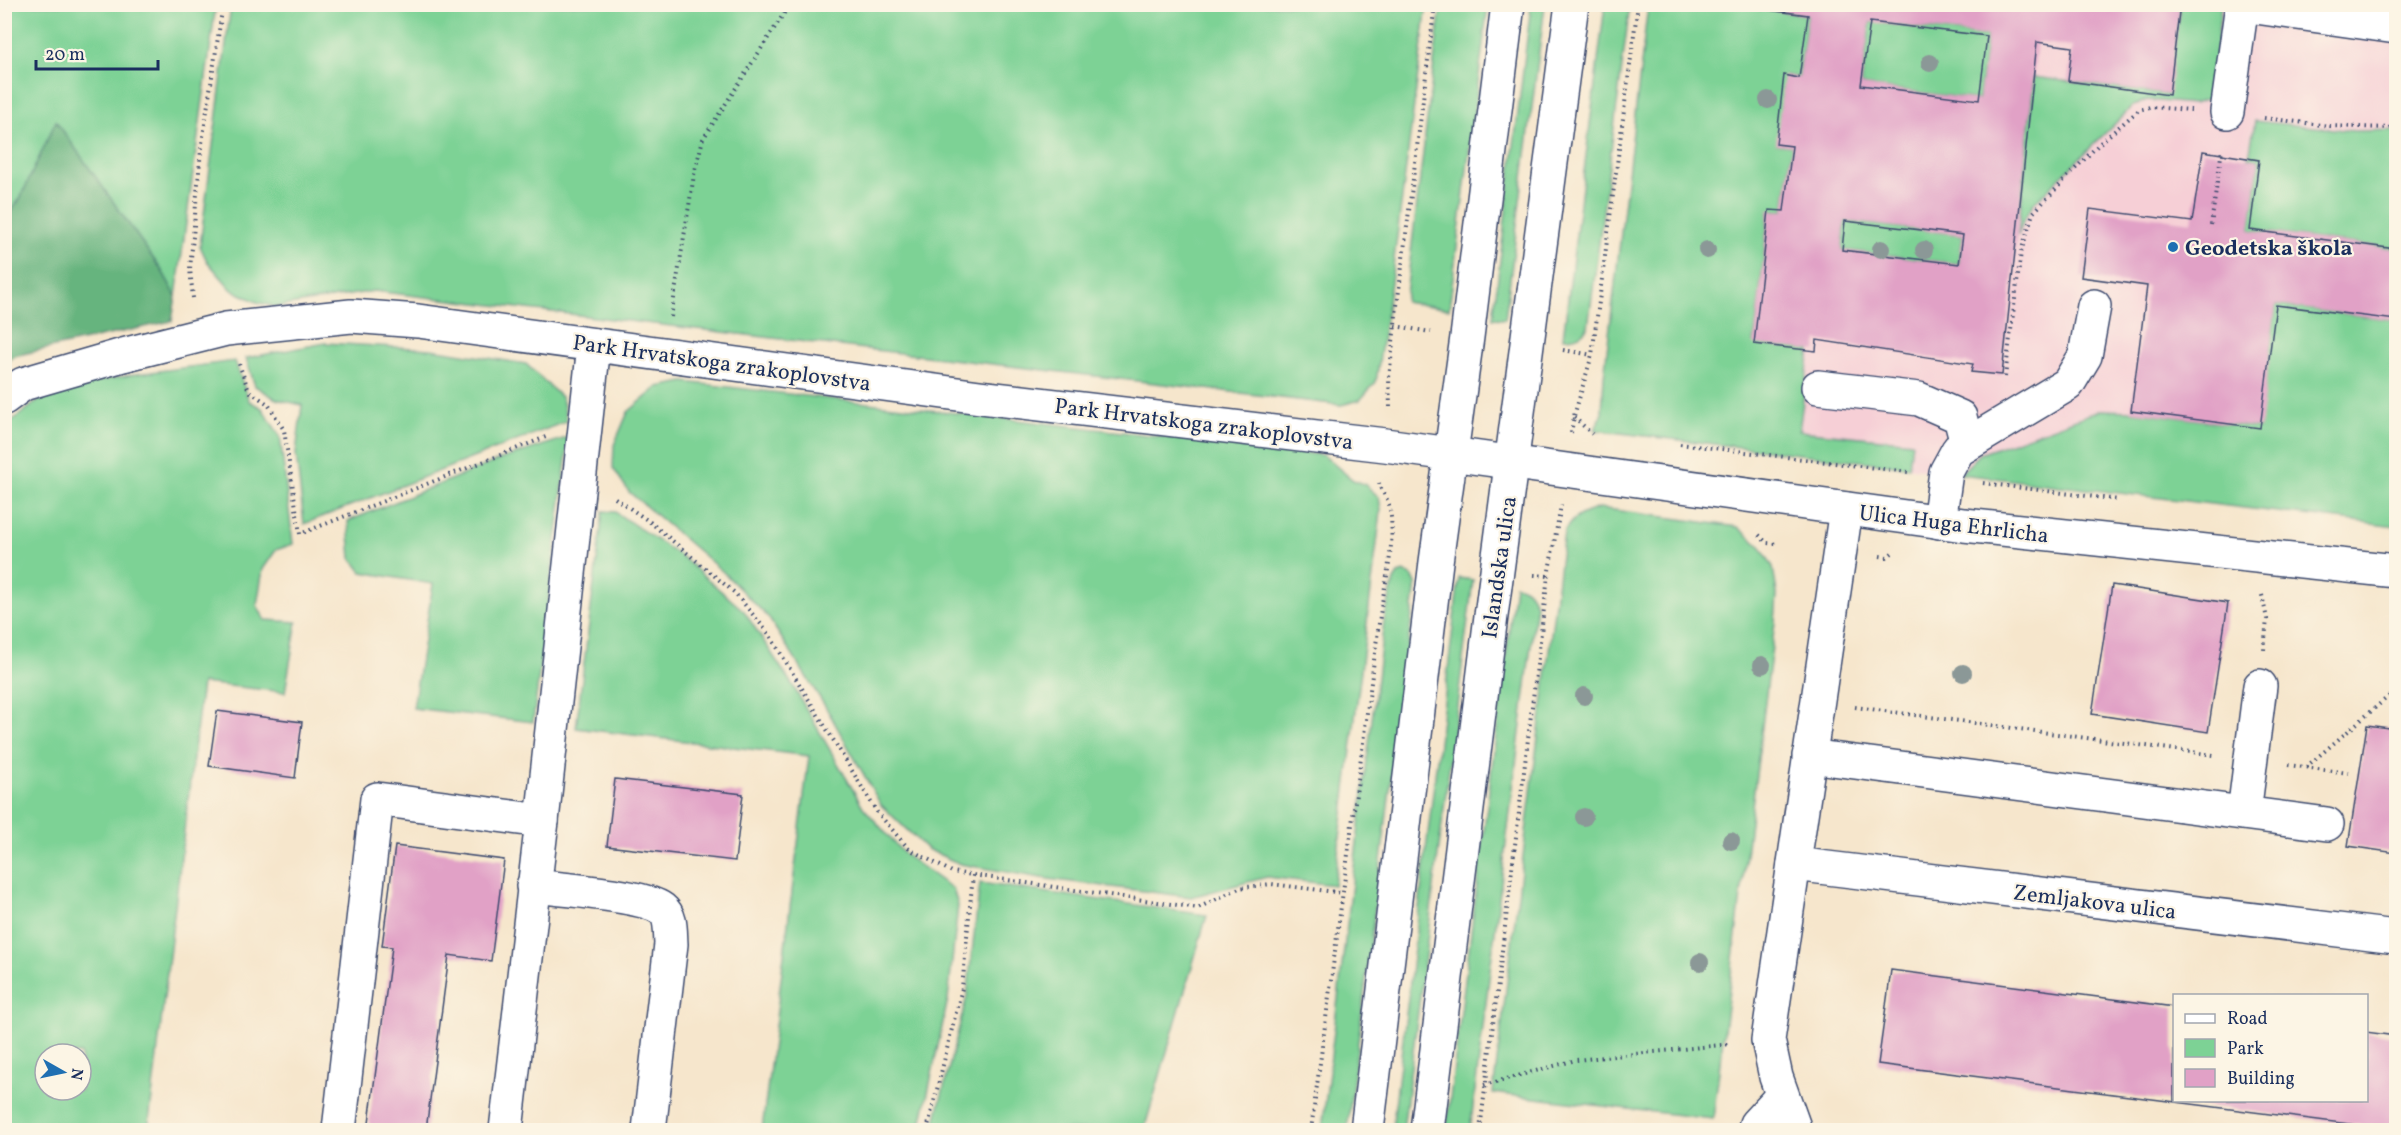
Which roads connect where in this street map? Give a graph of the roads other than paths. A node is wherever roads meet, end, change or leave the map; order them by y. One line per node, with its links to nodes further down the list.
1 (1508, 4): 11 (street)
2 (1572, 4): 12 (street, Islandska ulica)
3 (2242, 5): 4 (street); 5 (street)
4 (2397, 27)
5 (2227, 112)
6 (2094, 306): 10 (street)
7 (594, 345): 9 (street, Park Hrvatskoga zrakoplovstva); 11 (street, Park Hrvatskoga zrakoplovstva); 19 (street)
8 (1818, 387): 10 (street)
9 (4, 398)
10 (1967, 444): 14 (street)
11 (1450, 455): 12 (street, Park Hrvatskoga zrakoplovstva); 28 (street)
12 (1512, 464): 13 (street, Ulica Huga Ehrlicha); 29 (street, Islandska ulica)
13 (1846, 510): 14 (street, Ulica Huga Ehrlicha); 17 (street)
14 (1939, 522): 15 (street, Ulica Huga Ehrlicha)
15 (2397, 571)
16 (2260, 686): 18 (street)
17 (1809, 756): 18 (street); 21 (street)
18 (2244, 813): 20 (street)
19 (542, 820): 22 (street); 25 (street)
20 (2327, 824)
21 (1794, 864): 23 (street, Zemljakova ulica); 24 (street)
22 (533, 886): 26 (street); 27 (street)
23 (2397, 937)
24 (1782, 1096): 30 (street); 31 (street)
25 (339, 1131)
26 (506, 1131)
27 (649, 1131)
28 (1367, 1131)
29 (1427, 1131)
30 (1754, 1131)
31 (1795, 1131)

